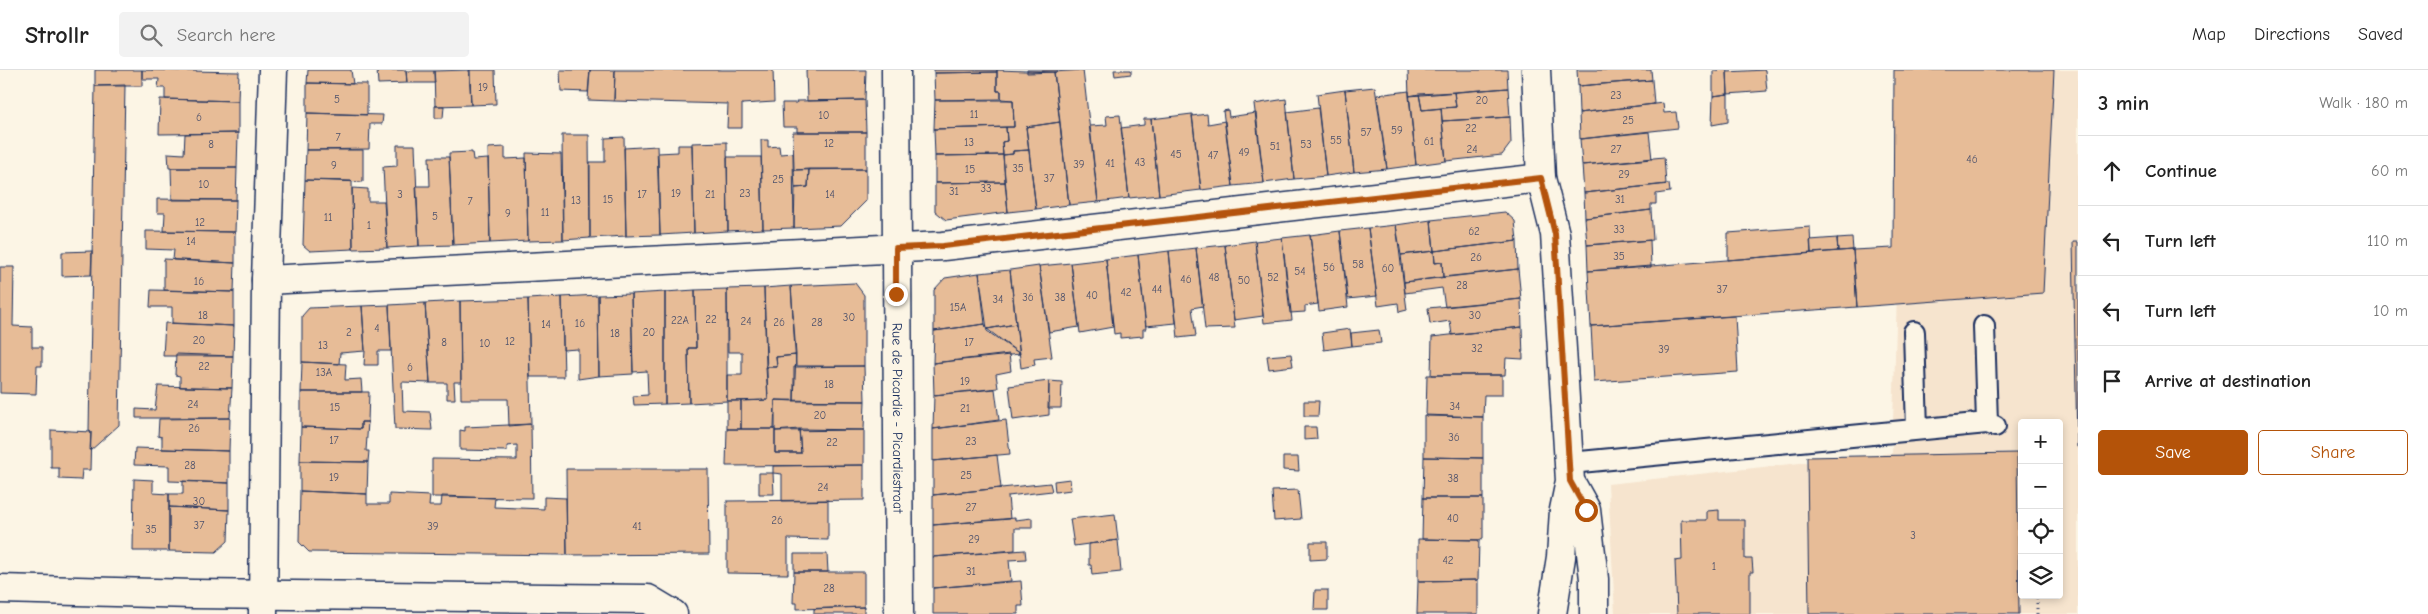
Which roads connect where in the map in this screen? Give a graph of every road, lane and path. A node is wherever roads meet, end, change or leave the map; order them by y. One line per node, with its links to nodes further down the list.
1 (273, 70): 6 (street)
2 (896, 70): 5 (street, Rue de Picardie - Picardiestraat)
3 (1536, 70): 4 (street)
4 (1541, 178): 5 (street); 10 (street)
5 (896, 248): 6 (street); 15 (street, Rue de Picardie - Picardiestraat)
6 (266, 280): 13 (street)
7 (1984, 326): 9 (lane)
8 (1914, 332): 9 (lane)
9 (1916, 429): 10 (lane)
10 (1570, 472): 16 (street); 17 (street)
11 (0, 589): 13 (street)
12 (2037, 599): 18 (path)
13 (263, 604): 14 (street)
14 (673, 614)
15 (899, 614)
16 (1552, 614)
17 (1594, 614)
18 (2037, 614)

